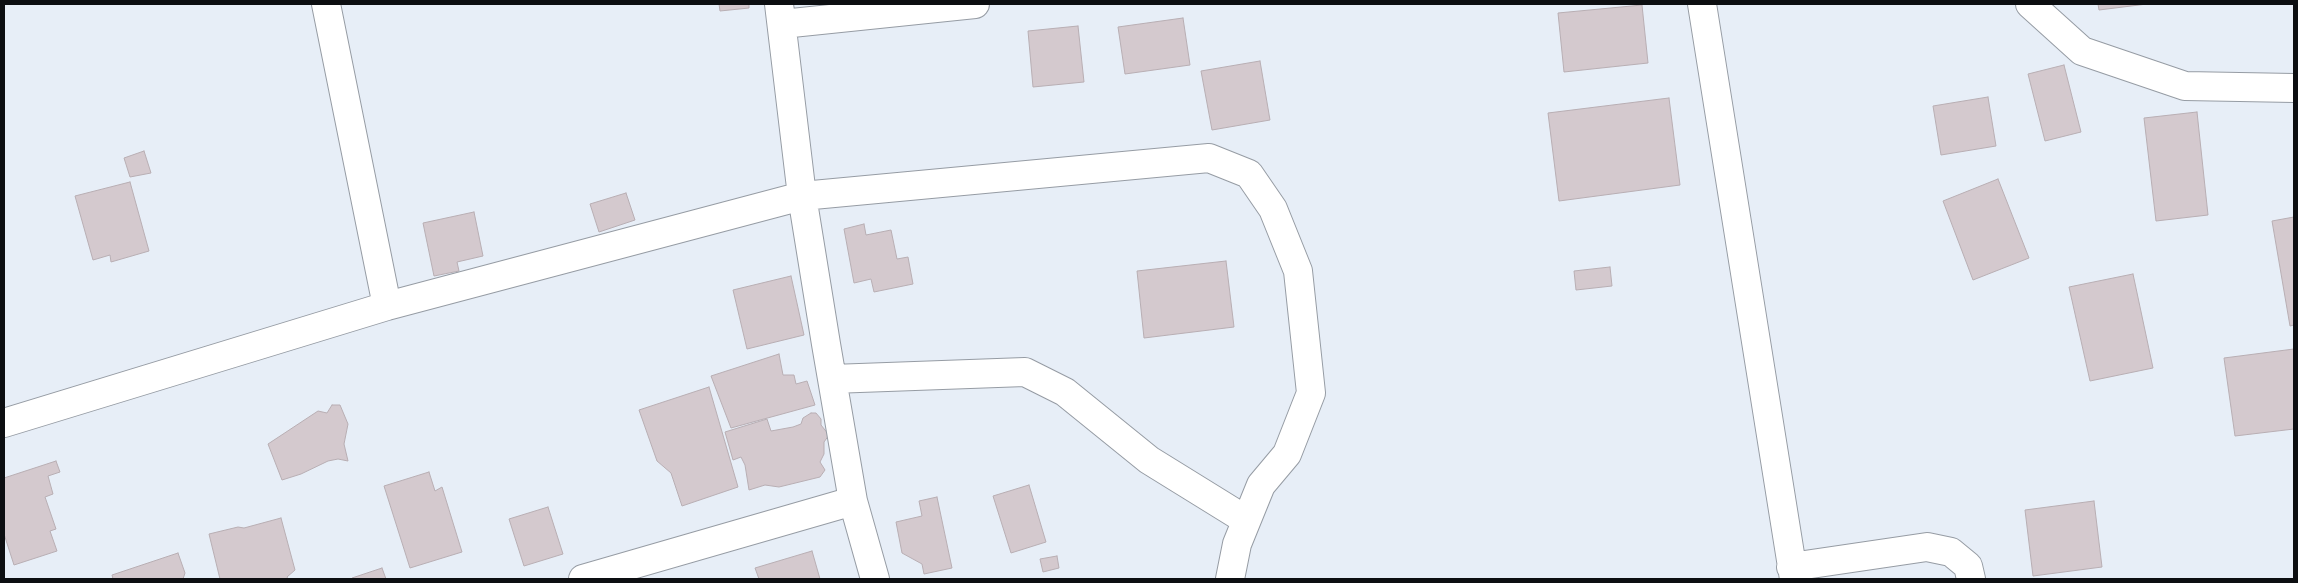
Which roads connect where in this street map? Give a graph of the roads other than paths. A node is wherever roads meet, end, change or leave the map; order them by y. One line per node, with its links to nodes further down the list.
1 (326, 4): 8 (street)
2 (976, 4): 5 (street)
3 (1702, 4): 13 (street)
4 (2030, 4): 6 (street)
5 (781, 14): 7 (street)
6 (2294, 88)
7 (802, 196): 8 (street); 9 (street); 12 (street)
8 (387, 306): 10 (street)
9 (832, 379): 11 (street); 12 (street)
10 (4, 423)
11 (853, 501): 14 (street); 15 (street)
12 (1246, 520): 16 (street)
13 (1793, 573): 17 (street)
14 (583, 579)
15 (875, 579)
16 (1230, 579)
17 (1971, 579)

